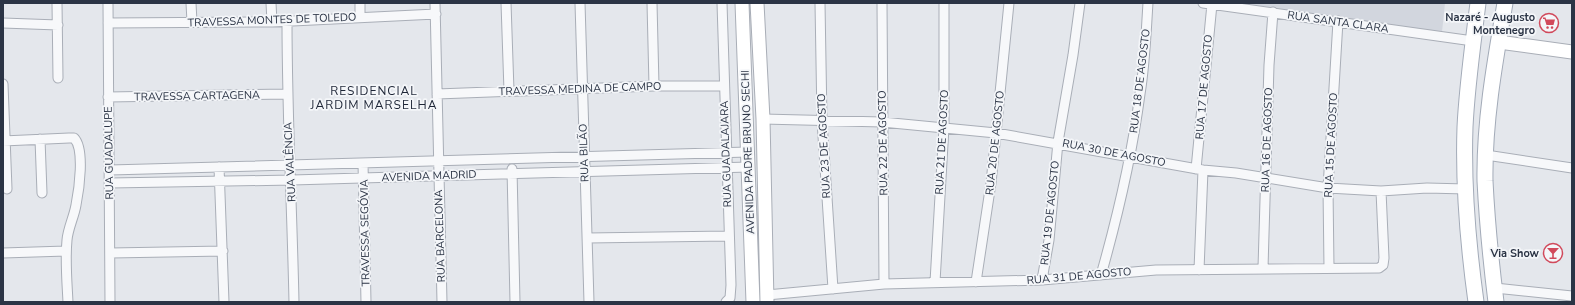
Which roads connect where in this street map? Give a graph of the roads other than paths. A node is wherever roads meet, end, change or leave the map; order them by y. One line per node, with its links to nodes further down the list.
1 (57, 3): 31 (street)
2 (108, 3): 30 (street, RUA GUADALUPE)
3 (191, 3): 27 (street)
4 (271, 3): 28 (street)
5 (360, 3): 24 (street)
6 (435, 3): 23 (street, RUA BARCELONA)
7 (506, 3): 40 (street)
8 (580, 3): 39 (street, RUA BILÃO)
9 (652, 3): 37 (street)
10 (722, 3): 38 (street, RUA GUADALAJARA)
11 (742, 3): 53 (main road, AVENIDA PADRE BRUNO SECHI)
12 (757, 3): 44 (main road, AVENIDA PADRE BRUNO SECHI)
13 (820, 3): 45 (street, RUA 23 DE AGOSTO)
14 (882, 3): 46 (street, RUA 22 DE AGOSTO)
15 (944, 3): 47 (street, RUA 21 DE AGOSTO)
16 (1009, 3): 48 (street, RUA 20 DE AGOSTO)
17 (1080, 3): 51 (street, RUA 19 DE AGOSTO)
18 (1148, 3): 55 (street, RUA 18 DE AGOSTO)
19 (1478, 3): 32 (main road)
20 (1505, 3): 33 (main road)
21 (1208, 4): 22 (street, RUA SANTA CLARA); 66 (street, RUA 17 DE AGOSTO)
22 (1273, 12): 26 (street, RUA SANTA CLARA); 71 (street, RUA 16 DE AGOSTO)
23 (436, 14): 24 (street, TRAVESSA MONTES DE TOLEDO); 42 (street, RUA BARCELONA)
24 (360, 17): 25 (street, TRAVESSA MONTES DE TOLEDO)
25 (287, 21): 28 (street, TRAVESSA MONTES DE TOLEDO); 41 (street, RUA VALÊNCIA)
26 (1338, 21): 32 (street, RUA SANTA CLARA); 75 (street, RUA 15 DE AGOSTO)
27 (192, 22): 28 (street, TRAVESSA MONTES DE TOLEDO); 30 (street, TRAVESSA MONTES DE TOLEDO)
28 (272, 22)
29 (3, 23): 31 (street)
30 (108, 23): 43 (street, RUA GUADALUPE)
31 (58, 25): 35 (street)
32 (1473, 41): 77 (main road)
33 (1499, 42): 34 (main road); 54 (main road)
34 (1572, 52)
35 (58, 78)
36 (3, 84): 50 (street)
37 (654, 86): 38 (street, TRAVESSA MEDINA DE CAMPO); 39 (street, TRAVESSA MEDINA DE CAMPO)
38 (723, 86): 52 (street, RUA GUADALAJARA)
39 (583, 89): 40 (street, TRAVESSA MEDINA DE CAMPO); 56 (street, RUA BILÃO)
40 (509, 91): 42 (street, TRAVESSA MEDINA DE CAMPO)
41 (287, 94): 43 (street, TRAVESSA CARTAGENA); 60 (street, RUA VALÊNCIA)
42 (437, 94): 58 (street, RUA BARCELONA)
43 (108, 97): 65 (street, RUA GUADALUPE)
44 (763, 119): 45 (street, RUA 30 DE AGOSTO); 97 (main road, AVENIDA PADRE BRUNO SECHI)
45 (822, 121): 46 (street, RUA 30 DE AGOSTO); 94 (street, RUA 23 DE AGOSTO)
46 (882, 122): 47 (street, RUA 30 DE AGOSTO); 93 (street, RUA 22 DE AGOSTO)
47 (944, 127): 48 (street, RUA 30 DE AGOSTO); 91 (street, RUA 21 DE AGOSTO)
48 (996, 133): 51 (street, RUA 30 DE AGOSTO); 92 (street, RUA 20 DE AGOSTO)
49 (40, 139): 50 (street); 79 (street); 82 (street)
50 (4, 141): 76 (street)
51 (1058, 142): 55 (street, RUA 30 DE AGOSTO); 90 (street, RUA 19 DE AGOSTO)
52 (726, 152): 53 (street, AVENIDA MADRID); 56 (street, AVENIDA MADRID); 63 (street, RUA GUADALAJARA)
53 (748, 152): 62 (main road, AVENIDA PADRE BRUNO SECHI)
54 (1486, 155): 64 (street); 95 (main road)
55 (1129, 156): 66 (street, RUA 30 DE AGOSTO); 89 (street, RUA 18 DE AGOSTO)
56 (584, 157): 57 (street, AVENIDA MADRID); 67 (street, RUA BILÃO)
57 (512, 159): 58 (street, AVENIDA MADRID); 68 (street)
58 (438, 161): 59 (street, AVENIDA MADRID); 69 (street, RUA BARCELONA)
59 (363, 163): 60 (street, AVENIDA MADRID); 70 (street, TRAVESSA SEGÓVIA)
60 (290, 165): 61 (street, AVENIDA MADRID); 72 (street, RUA VALÊNCIA)
61 (219, 167): 65 (street, AVENIDA MADRID); 73 (street)
62 (749, 167): 63 (street, AVENIDA MADRID); 107 (main road, AVENIDA PADRE BRUNO SECHI)
63 (726, 168): 67 (street, AVENIDA MADRID); 80 (street, RUA GUADALAJARA)
64 (1572, 168)
65 (110, 170): 74 (street, RUA GUADALUPE)
66 (1200, 170): 71 (street, RUA 30 DE AGOSTO); 88 (street, RUA 17 DE AGOSTO)
67 (584, 171): 68 (street, AVENIDA MADRID); 81 (street, RUA BILÃO)
68 (512, 174): 69 (street, AVENIDA MADRID); 104 (street)
69 (438, 176): 70 (street, AVENIDA MADRID); 103 (street, RUA BARCELONA)
70 (364, 178): 72 (street, AVENIDA MADRID); 102 (street, TRAVESSA SEGÓVIA)
71 (1266, 178): 75 (street, RUA 30 DE AGOSTO); 86 (street, RUA 16 DE AGOSTO)
72 (292, 180): 73 (street, AVENIDA MADRID); 101 (street, RUA VALÊNCIA)
73 (220, 181): 74 (street, AVENIDA MADRID); 83 (street)
74 (110, 183): 85 (street, RUA GUADALUPE)
75 (1328, 188): 78 (street, RUA 30 DE AGOSTO); 87 (street, RUA 15 DE AGOSTO)
76 (7, 189)
77 (1466, 189): 78 (street, RUA 30 DE AGOSTO); 108 (main road)
78 (1381, 191): 87 (street, RUA 31 DE AGOSTO)
79 (42, 192)
80 (728, 236): 81 (street); 106 (street, RUA GUADALAJARA)
81 (588, 238): 105 (street, RUA BILÃO)
82 (66, 251): 84 (street); 98 (street)
83 (223, 251): 85 (street); 100 (street)
84 (3, 253)
85 (111, 253): 99 (street, RUA GUADALUPE)
86 (1262, 268): 87 (street, RUA 31 DE AGOSTO); 88 (street, RUA 31 DE AGOSTO)
87 (1329, 268)
88 (1199, 270): 89 (street, RUA 31 DE AGOSTO)
89 (1101, 274): 90 (street, RUA 31 DE AGOSTO)
90 (1042, 280): 92 (street, RUA 31 DE AGOSTO)
91 (935, 282): 92 (street, RUA 31 DE AGOSTO); 93 (street, RUA 31 DE AGOSTO)
92 (976, 282)
93 (884, 284): 94 (street, RUA 31 DE AGOSTO)
94 (833, 289): 97 (street, RUA 31 DE AGOSTO)
95 (1496, 295): 96 (street)
96 (1572, 296)
97 (767, 299)
98 (68, 302)
99 (110, 302)
100 (224, 302)
101 (294, 302)
102 (366, 302)
103 (442, 302)
104 (515, 302)
105 (589, 302)
106 (726, 302)
107 (753, 302)
108 (1476, 302)

